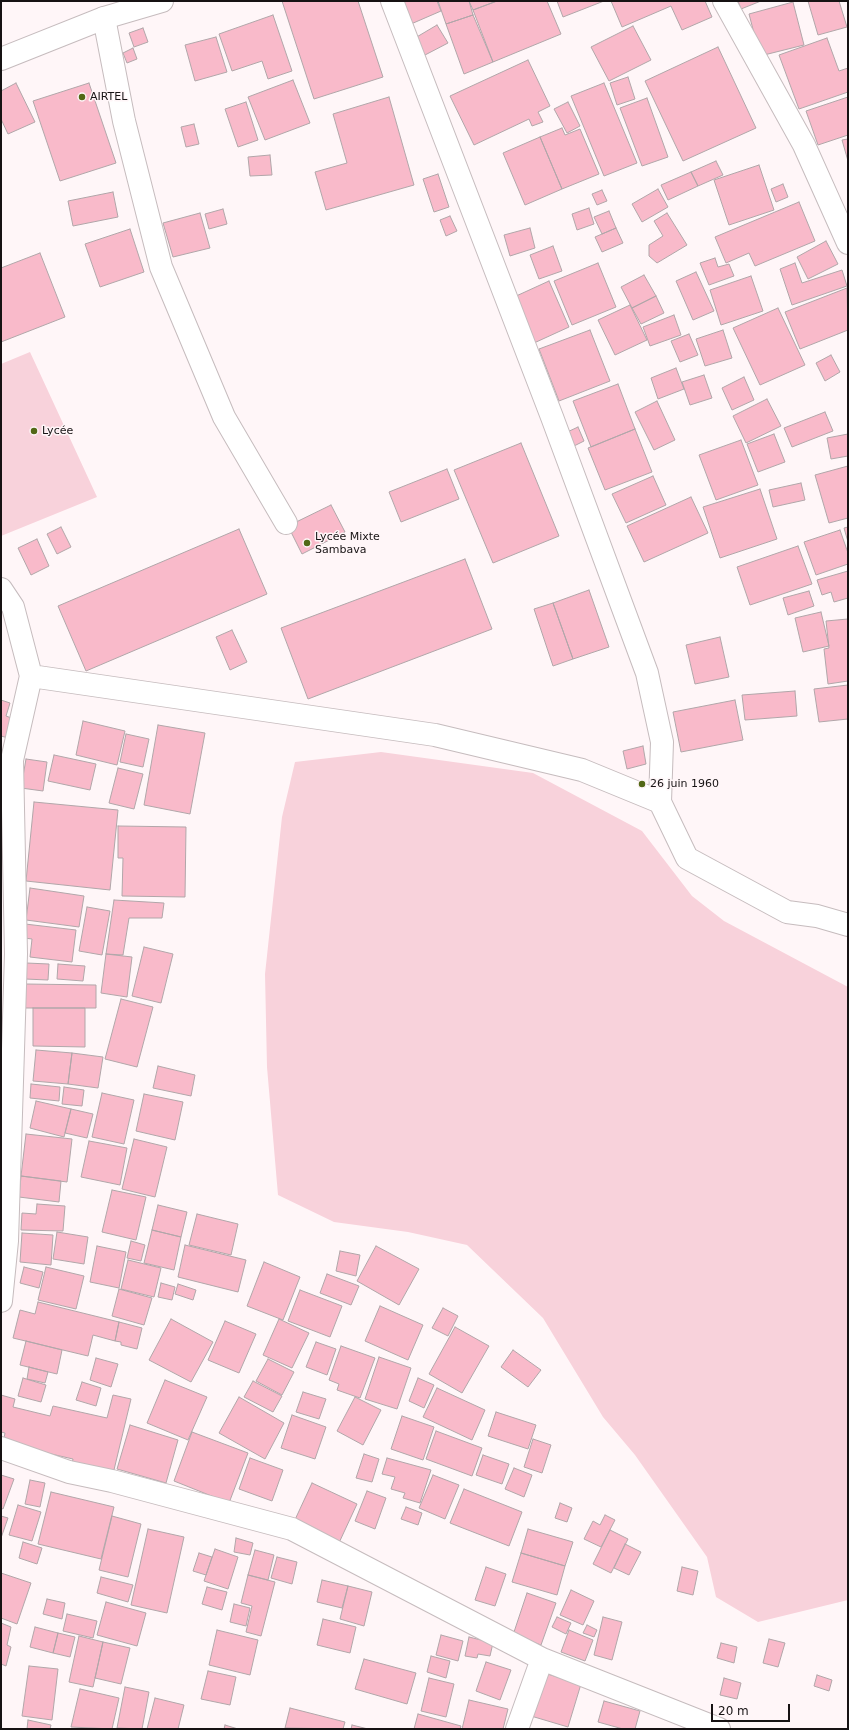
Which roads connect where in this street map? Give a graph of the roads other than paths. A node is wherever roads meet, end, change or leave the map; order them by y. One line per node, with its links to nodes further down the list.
1 (162, 1): 4 (street)
2 (392, 1): 11 (street)
3 (724, 1): 6 (street)
4 (104, 18): 5 (street); 7 (street)
5 (1, 59)
6 (848, 243)
7 (286, 523)
8 (1, 589): 9 (street)
9 (31, 676): 10 (street); 11 (street)
10 (6, 763): 13 (street)
11 (660, 802): 12 (street)
12 (848, 925)
13 (1, 1301)
14 (1, 1448): 15 (street)
15 (542, 1659): 16 (street); 17 (street)
16 (517, 1729)
17 (719, 1729)

